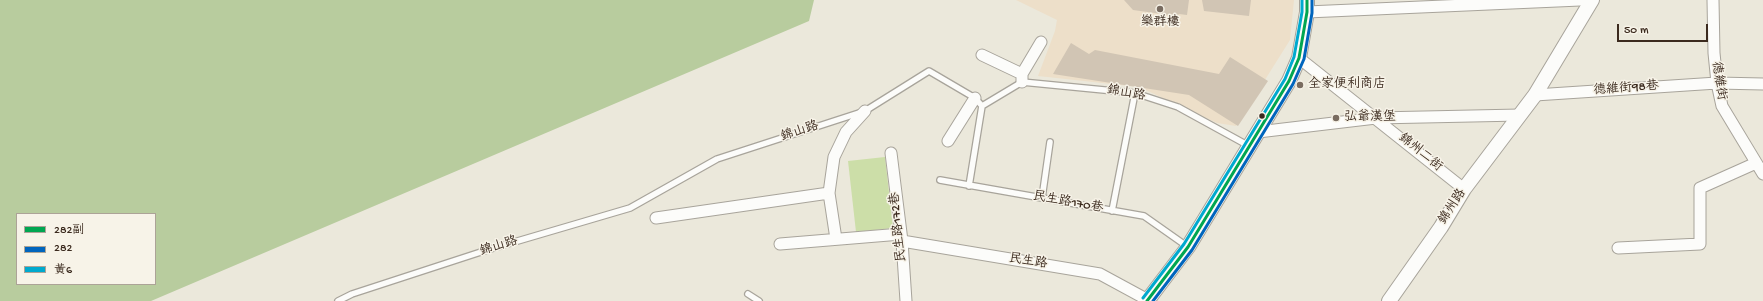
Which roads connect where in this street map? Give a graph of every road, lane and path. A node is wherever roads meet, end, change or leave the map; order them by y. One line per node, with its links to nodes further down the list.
1 (1580, 0): 4 (street)
2 (1592, 0): 12 (street, 錦州路)
3 (1713, 0): 9 (street, 德維街)
4 (1307, 6): 7 (street, 民生路)
5 (1042, 42): 8 (street)
6 (982, 55): 8 (street)
7 (1298, 58): 16 (street); 17 (street, 民生路)
8 (1022, 78): 11 (lane, 錦山路); 13 (lane)
9 (1717, 83): 10 (street, 德維街98巷); 12 (street, 德維街98巷); 22 (street, 德維街)
10 (1763, 84)
11 (1135, 93): 20 (lane, 錦山路); 29 (lane)
12 (1535, 95): 15 (street, 錦州路)
13 (978, 102): 14 (lane, 錦山路); 18 (street); 25 (lane)
14 (865, 111): 27 (street); 38 (lane, 錦山路)
15 (1520, 115): 16 (street); 26 (street, 錦州路)
16 (1376, 118): 17 (street); 26 (street, 錦州二街)
17 (1258, 132): 20 (street, 民生路)
18 (948, 141)
19 (1050, 142): 28 (lane)
20 (1249, 146): 34 (street, 民生路)
21 (891, 153): 31 (street, 民生路172巷)
22 (1756, 163): 23 (street, 德維街); 35 (street)
23 (1763, 174)
24 (940, 180): 25 (lane, 民生路170巷)
25 (969, 186): 28 (lane, 民生路170巷)
26 (1464, 189): 41 (street, 錦州路)
27 (829, 193): 30 (street); 32 (street)
28 (1042, 198): 29 (lane, 民生路170巷)
29 (1112, 211): 34 (lane, 民生路170巷)
30 (656, 218)
31 (901, 238): 32 (street, 民生路); 37 (street, 民生路); 40 (street, 民生路172巷)
32 (836, 239): 33 (street, 民生路)
33 (780, 244)
34 (1188, 247): 37 (street, 民生路)
35 (1618, 248)
36 (748, 294): 39 (lane)
37 (1147, 300)
38 (338, 301)
39 (759, 301)
40 (906, 301)
41 (1389, 301)

